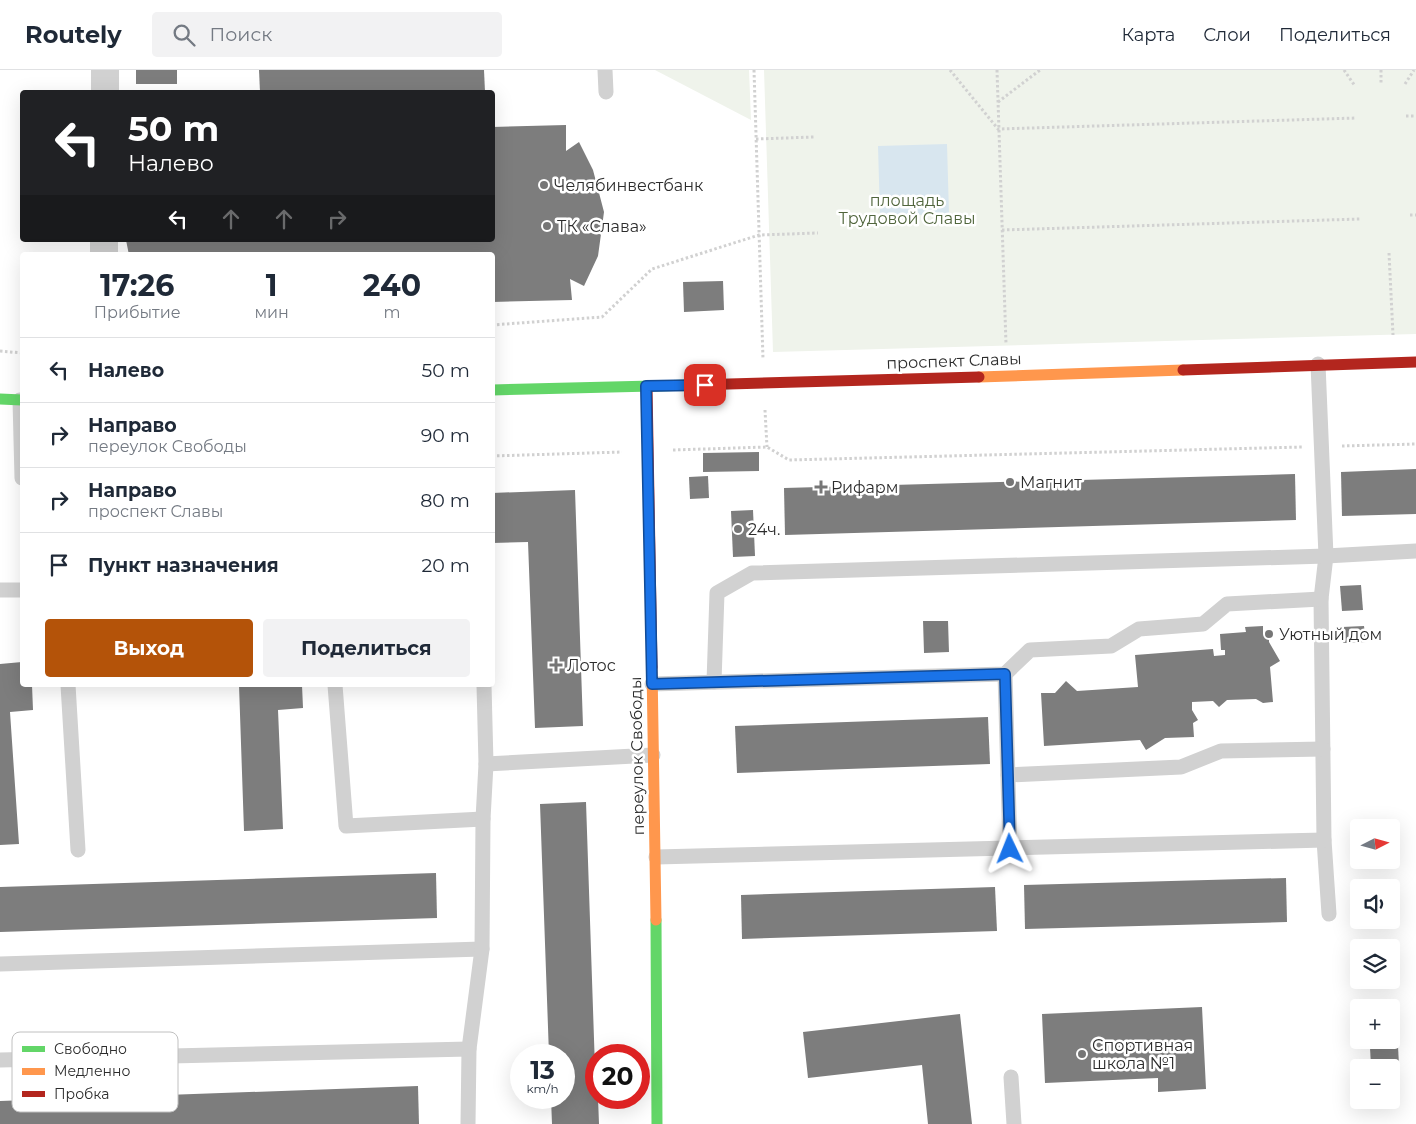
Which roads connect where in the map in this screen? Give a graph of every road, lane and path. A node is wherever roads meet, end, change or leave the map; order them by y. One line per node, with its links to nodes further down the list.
1 (105, 70): 13 (street)
2 (605, 70): 14 (lane)
3 (754, 70): 21 (path)
4 (950, 70): 19 (path)
5 (997, 70): 15 (path)
6 (1040, 70): 15 (path)
7 (1344, 70): 12 (path)
8 (1381, 70): 11 (path)
9 (1414, 70): 10 (path)
10 (1405, 84)
11 (1381, 85)
12 (1355, 86)
13 (105, 90)
14 (606, 92)
15 (998, 102): 19 (path)
16 (1406, 116): 17 (path)
17 (1416, 116)
18 (1356, 118): 19 (path)
19 (998, 130): 25 (path)
20 (814, 137): 21 (path)
21 (756, 139): 27 (path)
22 (1410, 215): 23 (path)
23 (1416, 215)
24 (1360, 219): 25 (path)
25 (1002, 230): 31 (path)
26 (818, 234): 27 (path)
27 (759, 235): 29 (path); 36 (path)
28 (1389, 253): 30 (path)
29 (495, 325)
30 (1393, 335)
31 (1006, 344)
32 (0, 351): 33 (path)
33 (20, 352)
34 (1416, 362): 35 (main road, проспект Славы)
35 (1318, 364): 36 (main road, проспект Славы); 43 (lane)
36 (764, 383): 37 (main road, проспект Славы); 42 (path)
37 (646, 386): 38 (main road, проспект Славы); 44 (main road, переулок Свободы)
38 (495, 390)
39 (0, 399): 40 (main road)
40 (20, 400)
41 (1416, 444): 43 (path)
42 (767, 447): 43 (path); 44 (path)
43 (1321, 447): 47 (lane)
44 (648, 451): 45 (path); 53 (main road, переулок Свободы)
45 (495, 456)
46 (1416, 551): 47 (lane)
47 (1326, 556): 50 (lane); 52 (lane)
48 (0, 590): 49 (lane)
49 (20, 590)
50 (1321, 599): 51 (lane); 57 (lane)
51 (1005, 674): 52 (lane); 60 (lane)
52 (714, 682): 53 (lane)
53 (652, 684): 58 (main road, переулок Свободы)
54 (68, 687): 64 (lane)
55 (335, 687): 61 (lane)
56 (484, 687): 59 (lane)
57 (1323, 749): 60 (lane); 62 (lane)
58 (653, 755): 59 (lane); 65 (main road, переулок Свободы)
59 (486, 764): 61 (lane)
60 (1008, 774): 63 (lane)
61 (483, 819): 67 (lane)
62 (1324, 840): 63 (lane); 66 (lane)
63 (1010, 849): 65 (lane)
64 (78, 850)
65 (656, 857): 73 (main road, переулок Свободы)
66 (1329, 914)
67 (482, 949): 68 (lane); 69 (lane)
68 (0, 964)
69 (469, 1049): 70 (lane); 72 (lane)
70 (178, 1056)
71 (1011, 1077): 74 (lane)
72 (468, 1124)
73 (657, 1124)
74 (1014, 1124)

